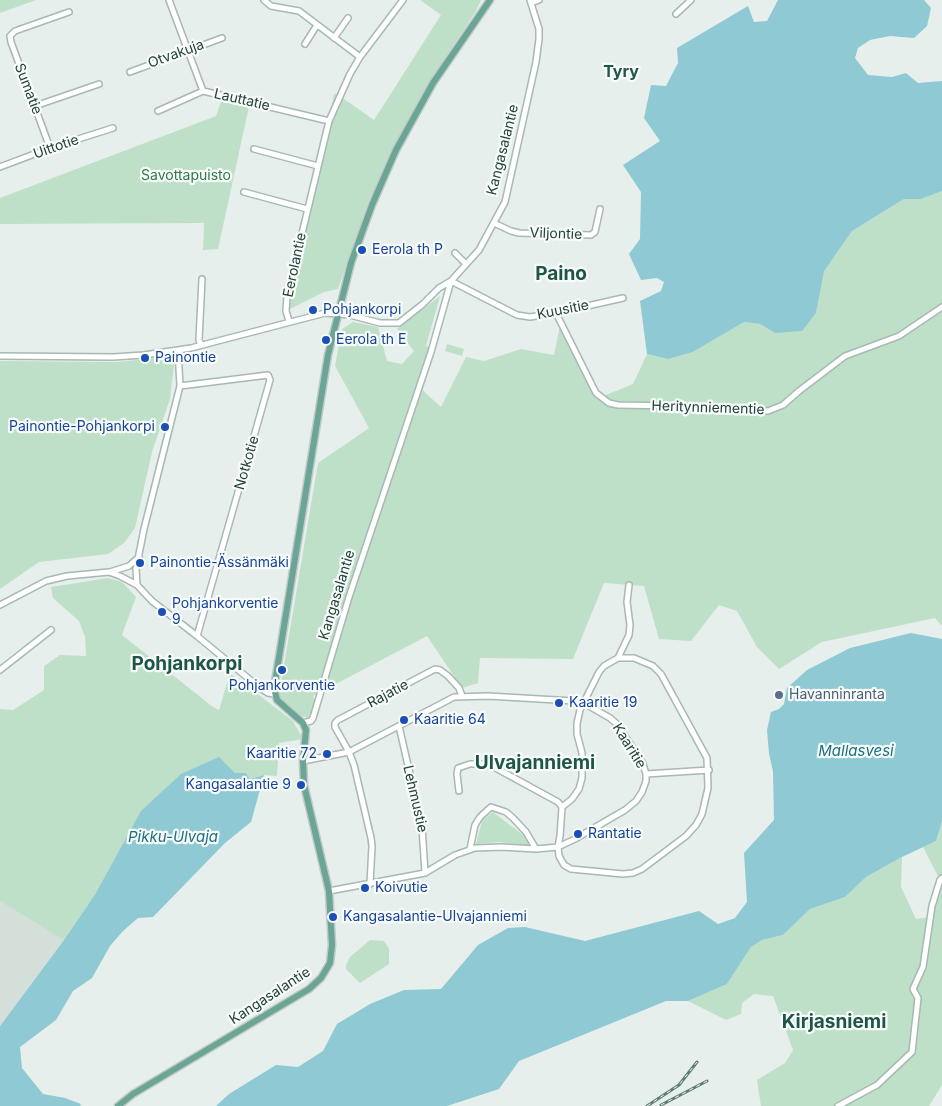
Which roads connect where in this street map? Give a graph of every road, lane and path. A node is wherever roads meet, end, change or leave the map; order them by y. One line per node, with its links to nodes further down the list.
1 (169, 0): 15 (street)
2 (264, 0): 11 (street)
3 (403, 0): 16 (street, Eerolantie)
4 (490, 0): 38 (main road)
5 (539, 0): 7 (street)
6 (692, 0): 9 (street)
7 (530, 2): 31 (street, Kangasalantie)
8 (69, 12): 20 (street, Sumatie)
9 (676, 14)
10 (348, 18): 13 (street)
11 (317, 25): 13 (street); 14 (street)
12 (222, 38): 15 (street, Otvakuja)
13 (334, 38): 16 (street)
14 (304, 44)
15 (189, 50): 17 (street, Otvakuja); 19 (street)
16 (360, 57): 22 (street, Eerolantie)
17 (130, 72)
18 (99, 84): 20 (street)
19 (203, 91): 21 (street, Lauttatie); 22 (street, Lauttatie)
20 (35, 106): 24 (street, Sumatie)
21 (158, 111)
22 (329, 121): 26 (street, Eerolantie)
23 (113, 128): 24 (street, Uittotie)
24 (50, 148): 27 (street, Uittotie)
25 (254, 149): 26 (street)
26 (318, 166): 29 (street, Eerolantie)
27 (0, 167)
28 (244, 192): 29 (street)
29 (307, 209): 40 (street, Eerolantie)
30 (600, 209): 31 (street, Viljontie)
31 (494, 224): 33 (street, Kangasalantie)
32 (455, 253): 33 (street)
33 (466, 264): 35 (street, Kangasalantie)
34 (202, 279): 41 (street)
35 (451, 281): 38 (street); 39 (street, Kuusitie); 57 (street, Kangasalantie)
36 (623, 298): 39 (street, Kuusitie)
37 (942, 308): 39 (street, Heritynniementie)
38 (338, 313): 40 (street); 54 (main road)
39 (556, 313)
40 (289, 321): 41 (street)
41 (201, 345): 42 (street)
42 (178, 350): 43 (street); 44 (street)
43 (0, 356)
44 (180, 386): 45 (street); 51 (street, Notkotie)
45 (139, 556): 46 (street); 48 (street)
46 (109, 572): 48 (street); 49 (street)
47 (629, 585): 52 (street)
48 (137, 586): 51 (street)
49 (0, 605)
50 (51, 630): 53 (street)
51 (197, 636): 54 (street)
52 (618, 658): 56 (street); 61 (street)
53 (0, 670)
54 (274, 694): 57 (main road)
55 (462, 696): 56 (street, Kaaritie); 58 (street, Kaaritie); 59 (street, Rajatie)
56 (584, 703): 62 (street, Kaaritie); 64 (street)
57 (303, 724): 60 (main road, Kangasalantie)
58 (399, 726): 59 (street, Kaaritie); 68 (street, Lehmustie)
59 (349, 752): 60 (street, Kaaritie); 70 (street)
60 (303, 761): 71 (main road, Kangasalantie)
61 (709, 770): 62 (street); 65 (street)
62 (646, 774): 65 (street, Kaaritie)
63 (459, 791): 64 (street)
64 (562, 807): 65 (street)
65 (558, 847): 67 (street, Kaaritie)
66 (470, 849): 67 (street, Kaaritie); 67 (street); 68 (street, Kaaritie)
67 (536, 849)
68 (425, 872): 70 (street, Kaaritie)
69 (942, 878): 73 (street)
70 (370, 884): 71 (street, Kaaritie)
71 (329, 892): 72 (main road, Kangasalantie)
72 (118, 1106)
73 (838, 1106)

